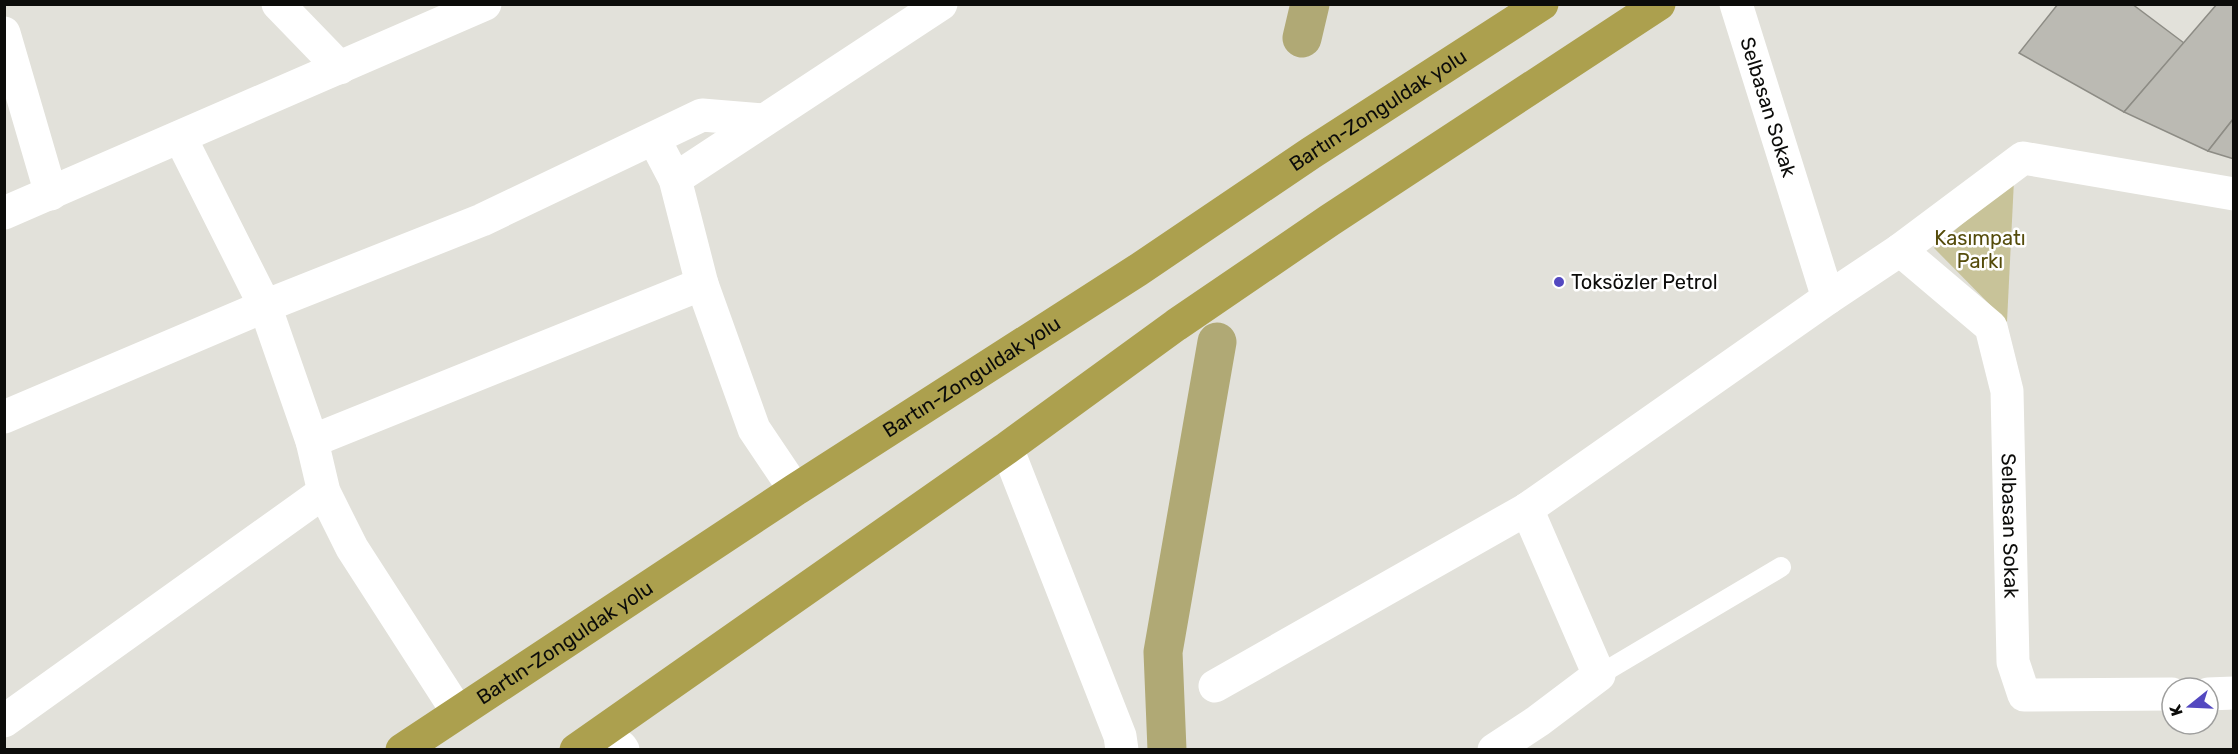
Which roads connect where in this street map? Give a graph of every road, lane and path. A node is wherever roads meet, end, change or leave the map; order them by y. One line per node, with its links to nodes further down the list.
1 (278, 4): 8 (street)
2 (485, 4): 8 (street)
3 (941, 4): 9 (street)
4 (1542, 4): 23 (highway, Bartın-Zonguldak yolu)
5 (1659, 4): 22 (highway)
6 (1736, 4): 18 (street, Selbasan Sokak)
7 (4, 33): 13 (street)
8 (340, 68): 10 (street)
9 (764, 120): 11 (street); 12 (street)
10 (180, 137): 13 (street); 19 (street)
11 (654, 139): 12 (street); 19 (street)
12 (675, 179): 17 (street)
13 (51, 194): 15 (street)
14 (2234, 194): 16 (street)
15 (4, 213)
16 (1900, 250): 18 (street); 29 (street, Selbasan Sokak)
17 (702, 285): 21 (street); 23 (street)
18 (1828, 298): 25 (street)
19 (264, 306): 20 (street); 21 (street)
20 (4, 417)
21 (312, 441): 24 (street)
22 (1007, 448): 33 (highway); 34 (street)
23 (795, 490): 30 (highway, Bartın-Zonguldak yolu)
24 (324, 492): 30 (street); 31 (street)
25 (1527, 509): 27 (street); 28 (street)
26 (1781, 567): 27 (lane)
27 (1599, 675): 35 (street)
28 (1215, 686)
29 (2160, 694)
30 (458, 711): 32 (highway, Bartın-Zonguldak yolu)
31 (4, 721)
32 (402, 750)
33 (576, 750)
34 (1122, 750)
35 (1494, 750)

